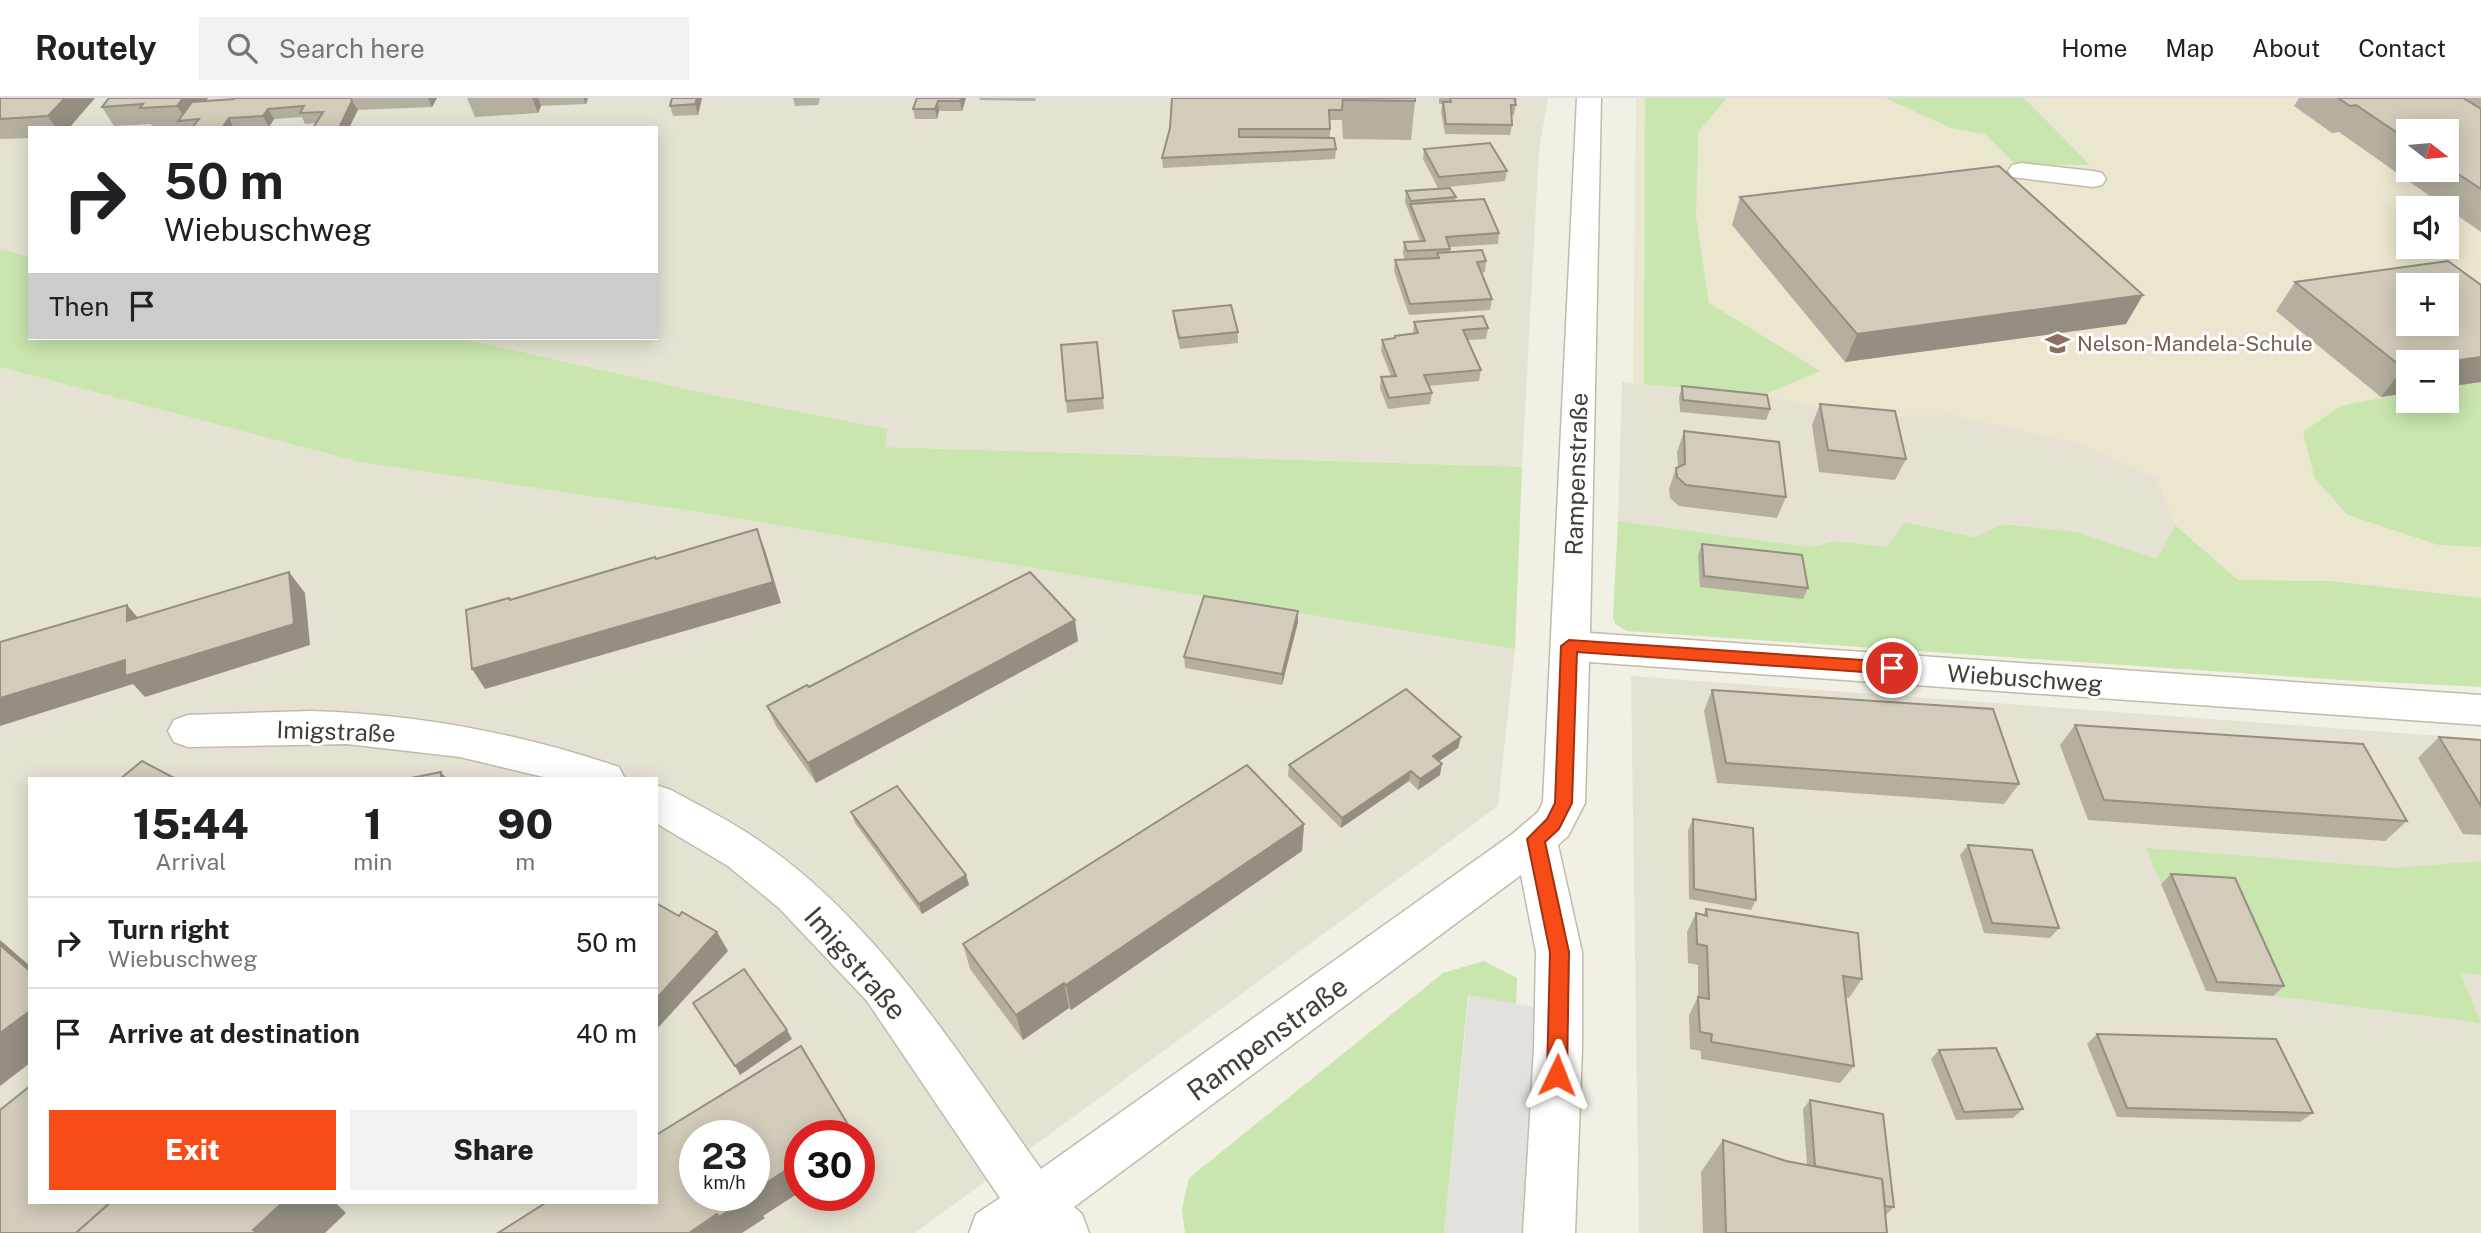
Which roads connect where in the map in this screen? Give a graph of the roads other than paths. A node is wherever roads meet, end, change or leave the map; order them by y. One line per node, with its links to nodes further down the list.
1 (1590, 98): 4 (street, Rampenstraße)
2 (2021, 172): 3 (street)
3 (2093, 179)
4 (1569, 646): 5 (street, Wiebuschweg); 9 (street, Rampenstraße)
5 (2481, 710)
6 (188, 731): 7 (street, Imigstraße)
7 (597, 777)
8 (658, 803): 10 (street, Imigstraße)
9 (1536, 839): 10 (street, Rampenstraße); 11 (street)
10 (1031, 1224)
11 (1549, 1233)

